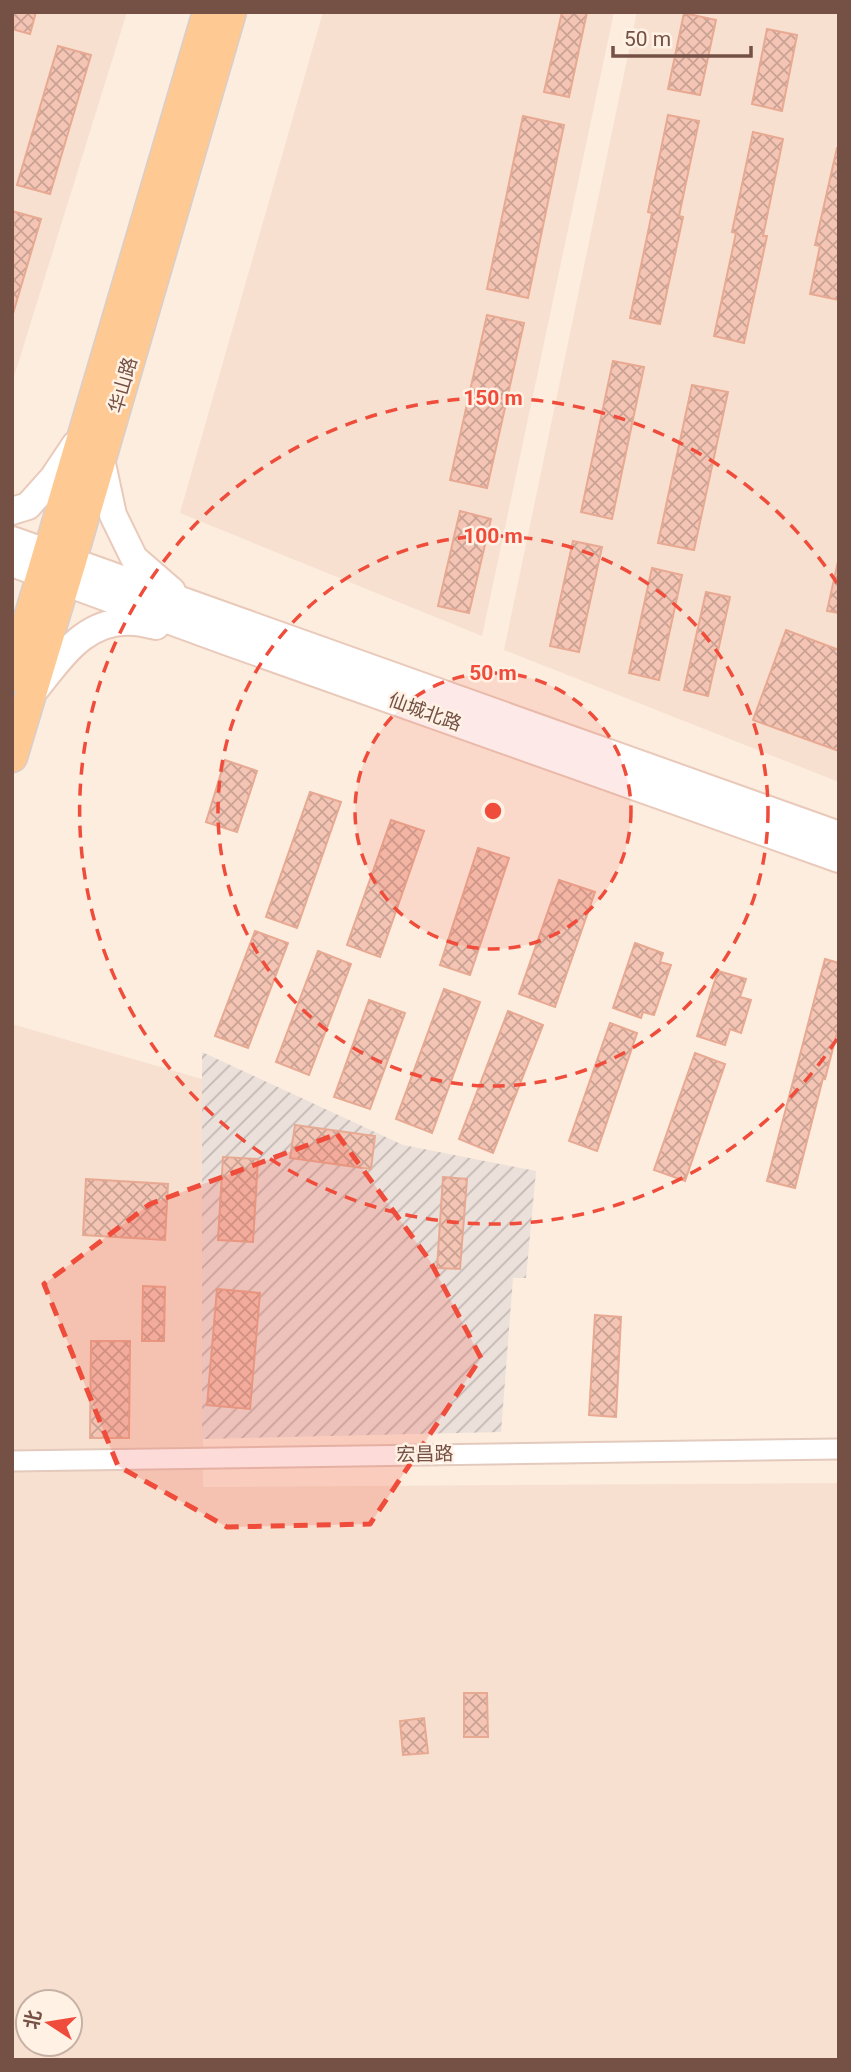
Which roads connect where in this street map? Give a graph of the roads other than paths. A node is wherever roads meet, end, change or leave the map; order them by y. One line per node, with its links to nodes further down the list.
1 (208, 12): 3 (main road)
2 (231, 12): 4 (main road, 华山路)
3 (85, 428): 5 (main road); 8 (main road)
4 (101, 459): 8 (main road, 华山路); 9 (main road)
5 (12, 511)
6 (12, 540): 8 (main road, 仙城北路)
7 (12, 563): 8 (main road, 仙城北路)
8 (57, 567): 9 (main road, 仙城北路); 10 (main road, 仙城北路); 12 (main road)
9 (184, 601): 14 (main road, 仙城北路)
10 (228, 642): 12 (main road); 15 (main road, 仙城北路)
11 (12, 666): 12 (main road)
12 (19, 682): 13 (main road)
13 (12, 757)
14 (839, 835)
15 (839, 859)
16 (839, 1449): 17 (street, 宏昌路)
17 (12, 1461)

